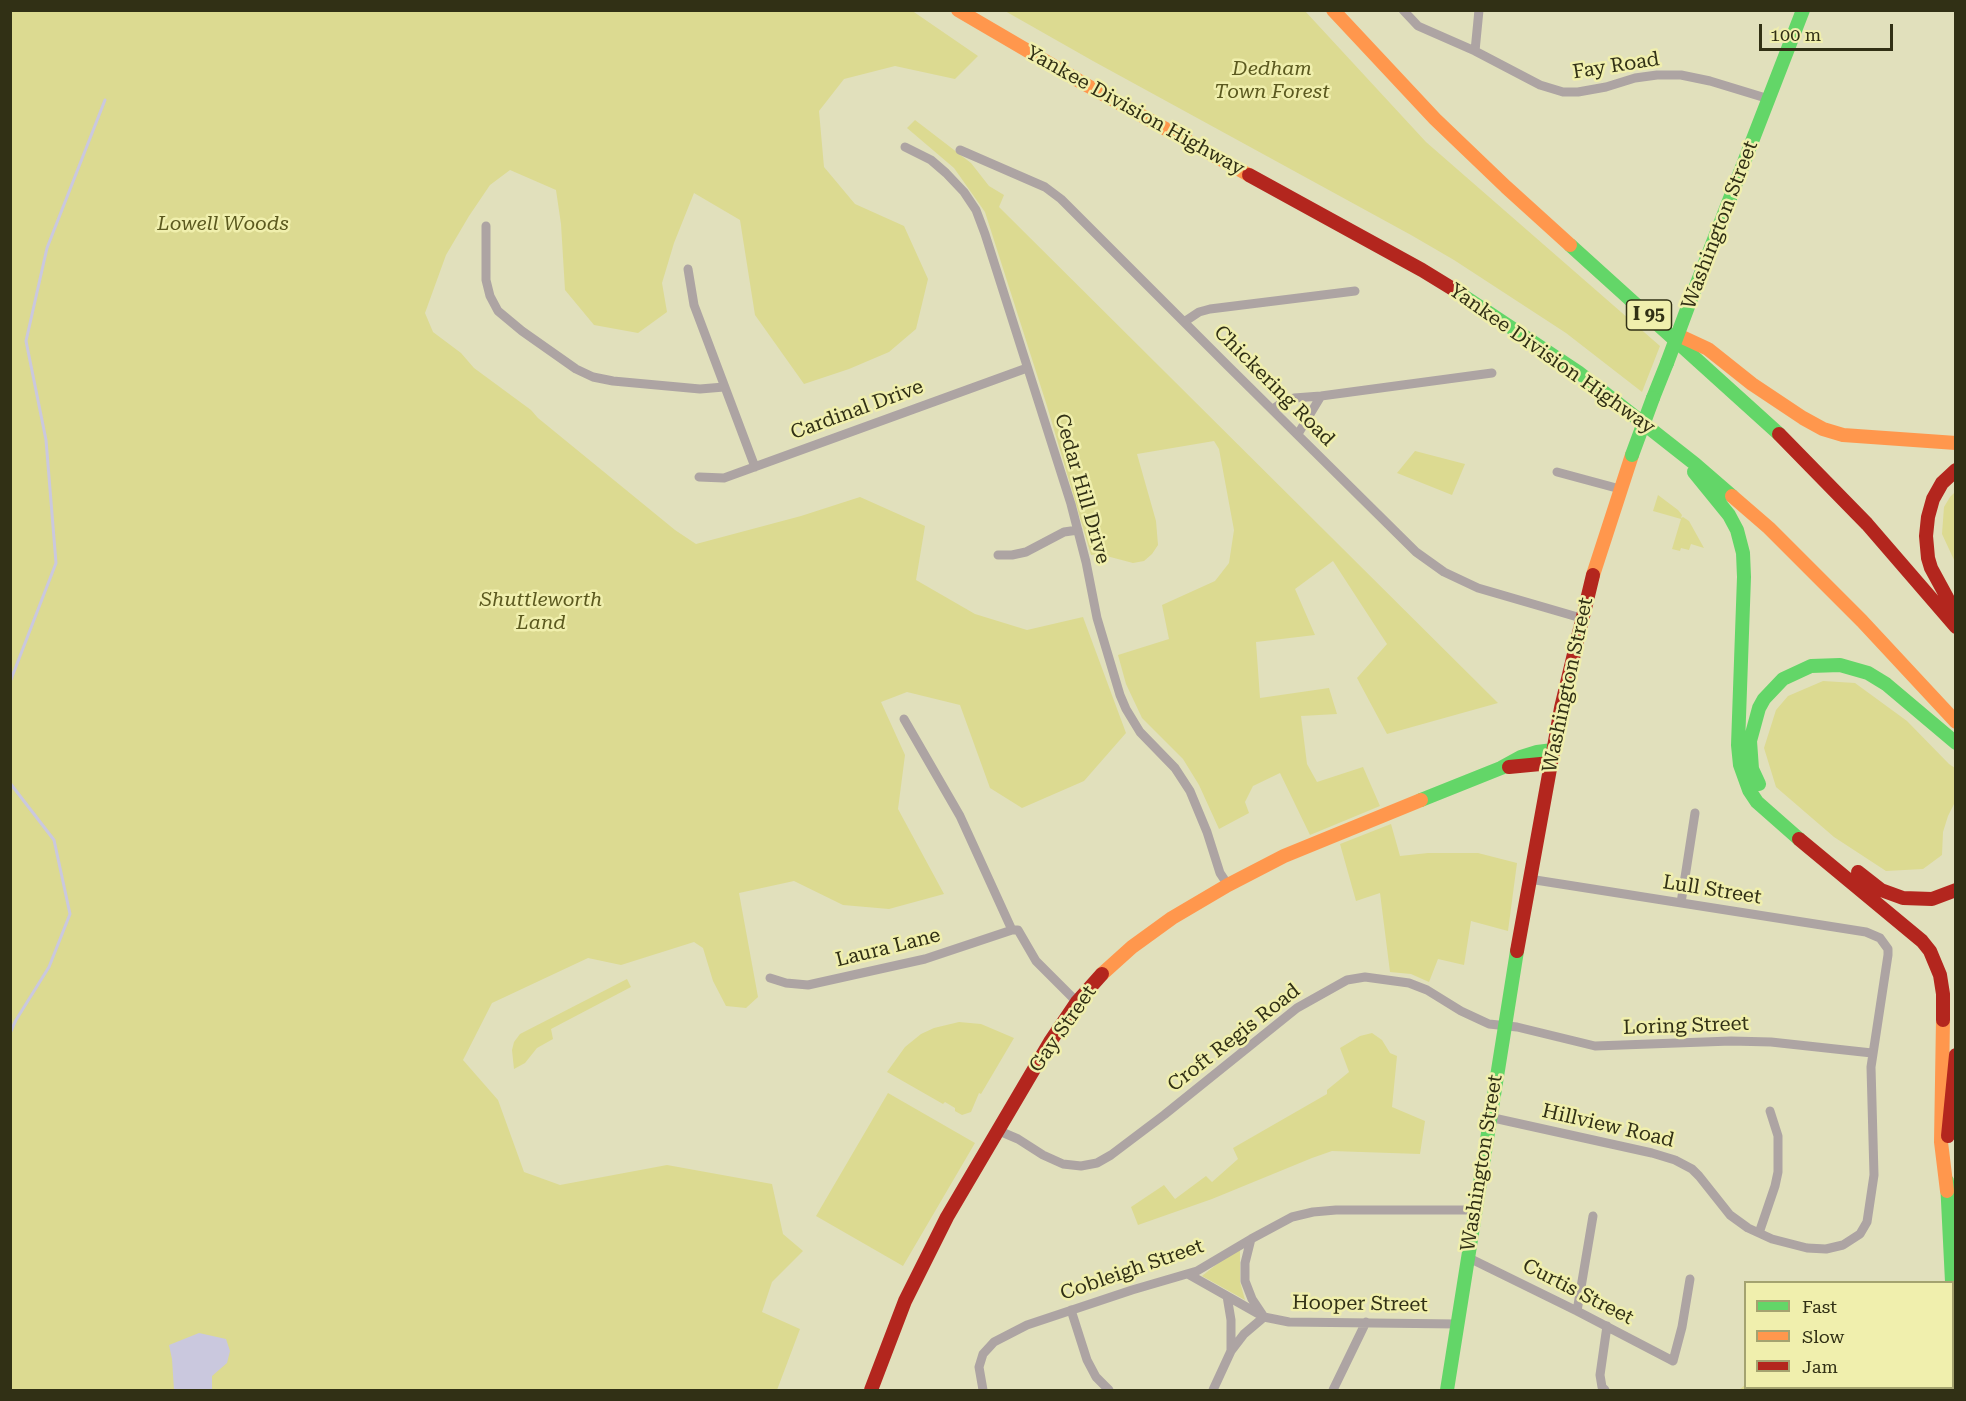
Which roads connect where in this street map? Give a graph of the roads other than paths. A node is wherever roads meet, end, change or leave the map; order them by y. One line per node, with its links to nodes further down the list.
1 (958, 10): 22 (main road, Yankee Division Highway)
2 (1333, 10): 14 (main road, I 95)
3 (1404, 10): 6 (street, Fay Road)
4 (1479, 10): 6 (street)
5 (1803, 10): 7 (main road, Washington Street)
6 (1475, 51): 7 (street, Fay Road)
7 (1769, 99): 27 (main road, Washington Street, bridge)
8 (905, 147): 15 (street, Cedar Hill Drive)
9 (960, 150): 13 (street, Chickering Road)
10 (486, 226): 17 (street)
11 (688, 269): 17 (street)
12 (1355, 291): 13 (street)
13 (1184, 322): 19 (street, Chickering Road)
14 (1663, 327): 21 (main road); 32 (main road, I 95)
15 (1027, 368): 23 (street, Cardinal Drive); 28 (street, Cedar Hill Drive)
16 (1492, 373): 18 (street)
17 (724, 387): 23 (street)
18 (1321, 396): 19 (street); 20 (street)
19 (1273, 409): 20 (street, Chickering Road)
20 (1298, 435): 31 (street, Chickering Road)
21 (1956, 443)
22 (1677, 449): 34 (main road, Yankee Division Highway); 52 (main road)
23 (755, 466): 26 (street, Cardinal Drive)
24 (1956, 470): 30 (main road)
25 (1557, 472): 27 (street)
26 (699, 477)
27 (1620, 489): 31 (main road, Washington Street)
28 (1078, 530): 29 (street); 39 (street, Cedar Hill Drive)
29 (998, 555)
30 (1956, 614)
31 (1581, 618): 36 (main road, Washington Street)
32 (1956, 627)
33 (904, 718): 42 (street)
34 (1956, 722)
35 (1956, 742): 40 (main road)
36 (1552, 757): 38 (main road, Washington Street); 39 (main road, Gay Street)
37 (1695, 813): 41 (street)
38 (1529, 879): 41 (street, Lull Street); 46 (main road, Washington Street)
39 (1228, 885): 45 (main road, Gay Street)
40 (1956, 890)
41 (1681, 903): 43 (street, Lull Street)
42 (1012, 930): 44 (street, Laura Lane); 45 (street)
43 (1885, 943): 47 (street, Hillview Road)
44 (770, 978)
45 (1077, 1002): 51 (main road, Gay Street)
46 (1503, 1026): 47 (street, Loring Street); 50 (main road, Washington Street); 51 (street, Croft Regis Road)
47 (1872, 1053): 55 (street, Hillview Road)
48 (1956, 1055): 52 (main road)
49 (1770, 1111): 55 (street)
50 (1489, 1117): 53 (main road, Washington Street); 55 (street, Hillview Road)
51 (997, 1130): 71 (main road, Gay Street)
52 (1947, 1191): 60 (main road)
53 (1474, 1210): 56 (street, Cobleigh Street); 57 (main road, Washington Street)
54 (1593, 1216): 64 (street)
55 (1759, 1233)
56 (1251, 1239): 58 (street, Cobleigh Street); 66 (street, Hooper Street)
57 (1467, 1257): 64 (street, Curtis Street); 68 (main road, Washington Street)
58 (1188, 1274): 61 (street, Hooper Street); 63 (street, Cobleigh Street)
59 (1690, 1279): 69 (street, Curtis Street)
60 (1952, 1281)
61 (1227, 1296): 66 (street, Hooper Street); 70 (street)
62 (1954, 1298): 65 (main road)
63 (1071, 1310): 72 (street, Cobleigh Street); 73 (street)
64 (1578, 1311): 69 (street, Curtis Street)
65 (1956, 1315)
66 (1264, 1317): 67 (street, Hooper Street); 70 (street)
67 (1365, 1322): 68 (street, Hooper Street); 75 (street)
68 (1456, 1324): 76 (main road, Washington Street)
69 (1607, 1326): 77 (street)
70 (1231, 1351): 74 (street)
71 (871, 1390)
72 (983, 1390)
73 (1109, 1390)
74 (1213, 1390)
75 (1333, 1390)
76 (1447, 1390)
77 (1605, 1390)

